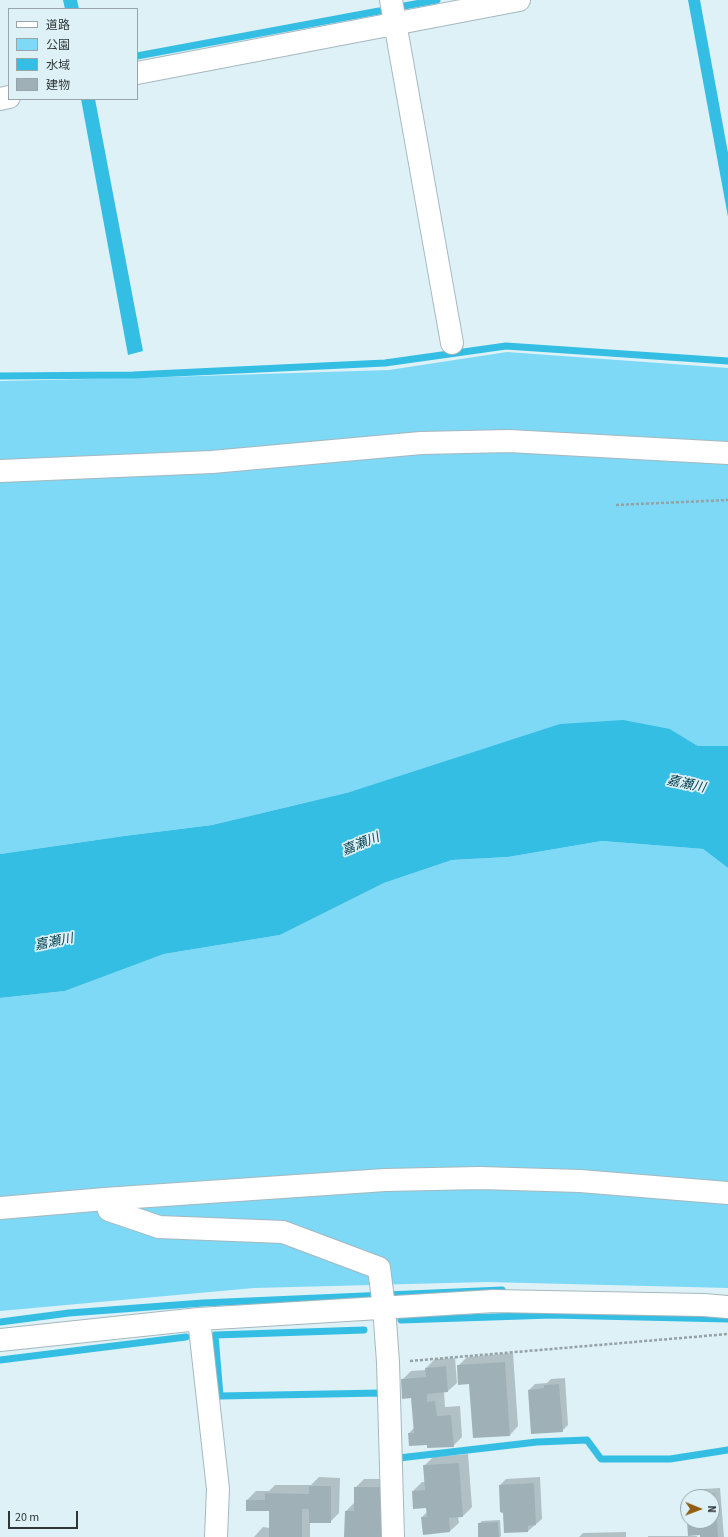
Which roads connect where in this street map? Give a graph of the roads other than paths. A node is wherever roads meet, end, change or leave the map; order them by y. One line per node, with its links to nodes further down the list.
1 (391, 0): 3 (street)
2 (519, 0): 3 (street)
3 (396, 24): 4 (street); 5 (street)
4 (138, 73)
5 (452, 343)
6 (728, 452): 7 (street)
7 (0, 471)
8 (728, 1193): 9 (street)
9 (105, 1199): 10 (street); 11 (street)
10 (0, 1208)
11 (384, 1307): 12 (street); 13 (street); 16 (street)
12 (728, 1307)
13 (198, 1319): 14 (street); 15 (street)
14 (0, 1340)
15 (216, 1537)
16 (393, 1537)

